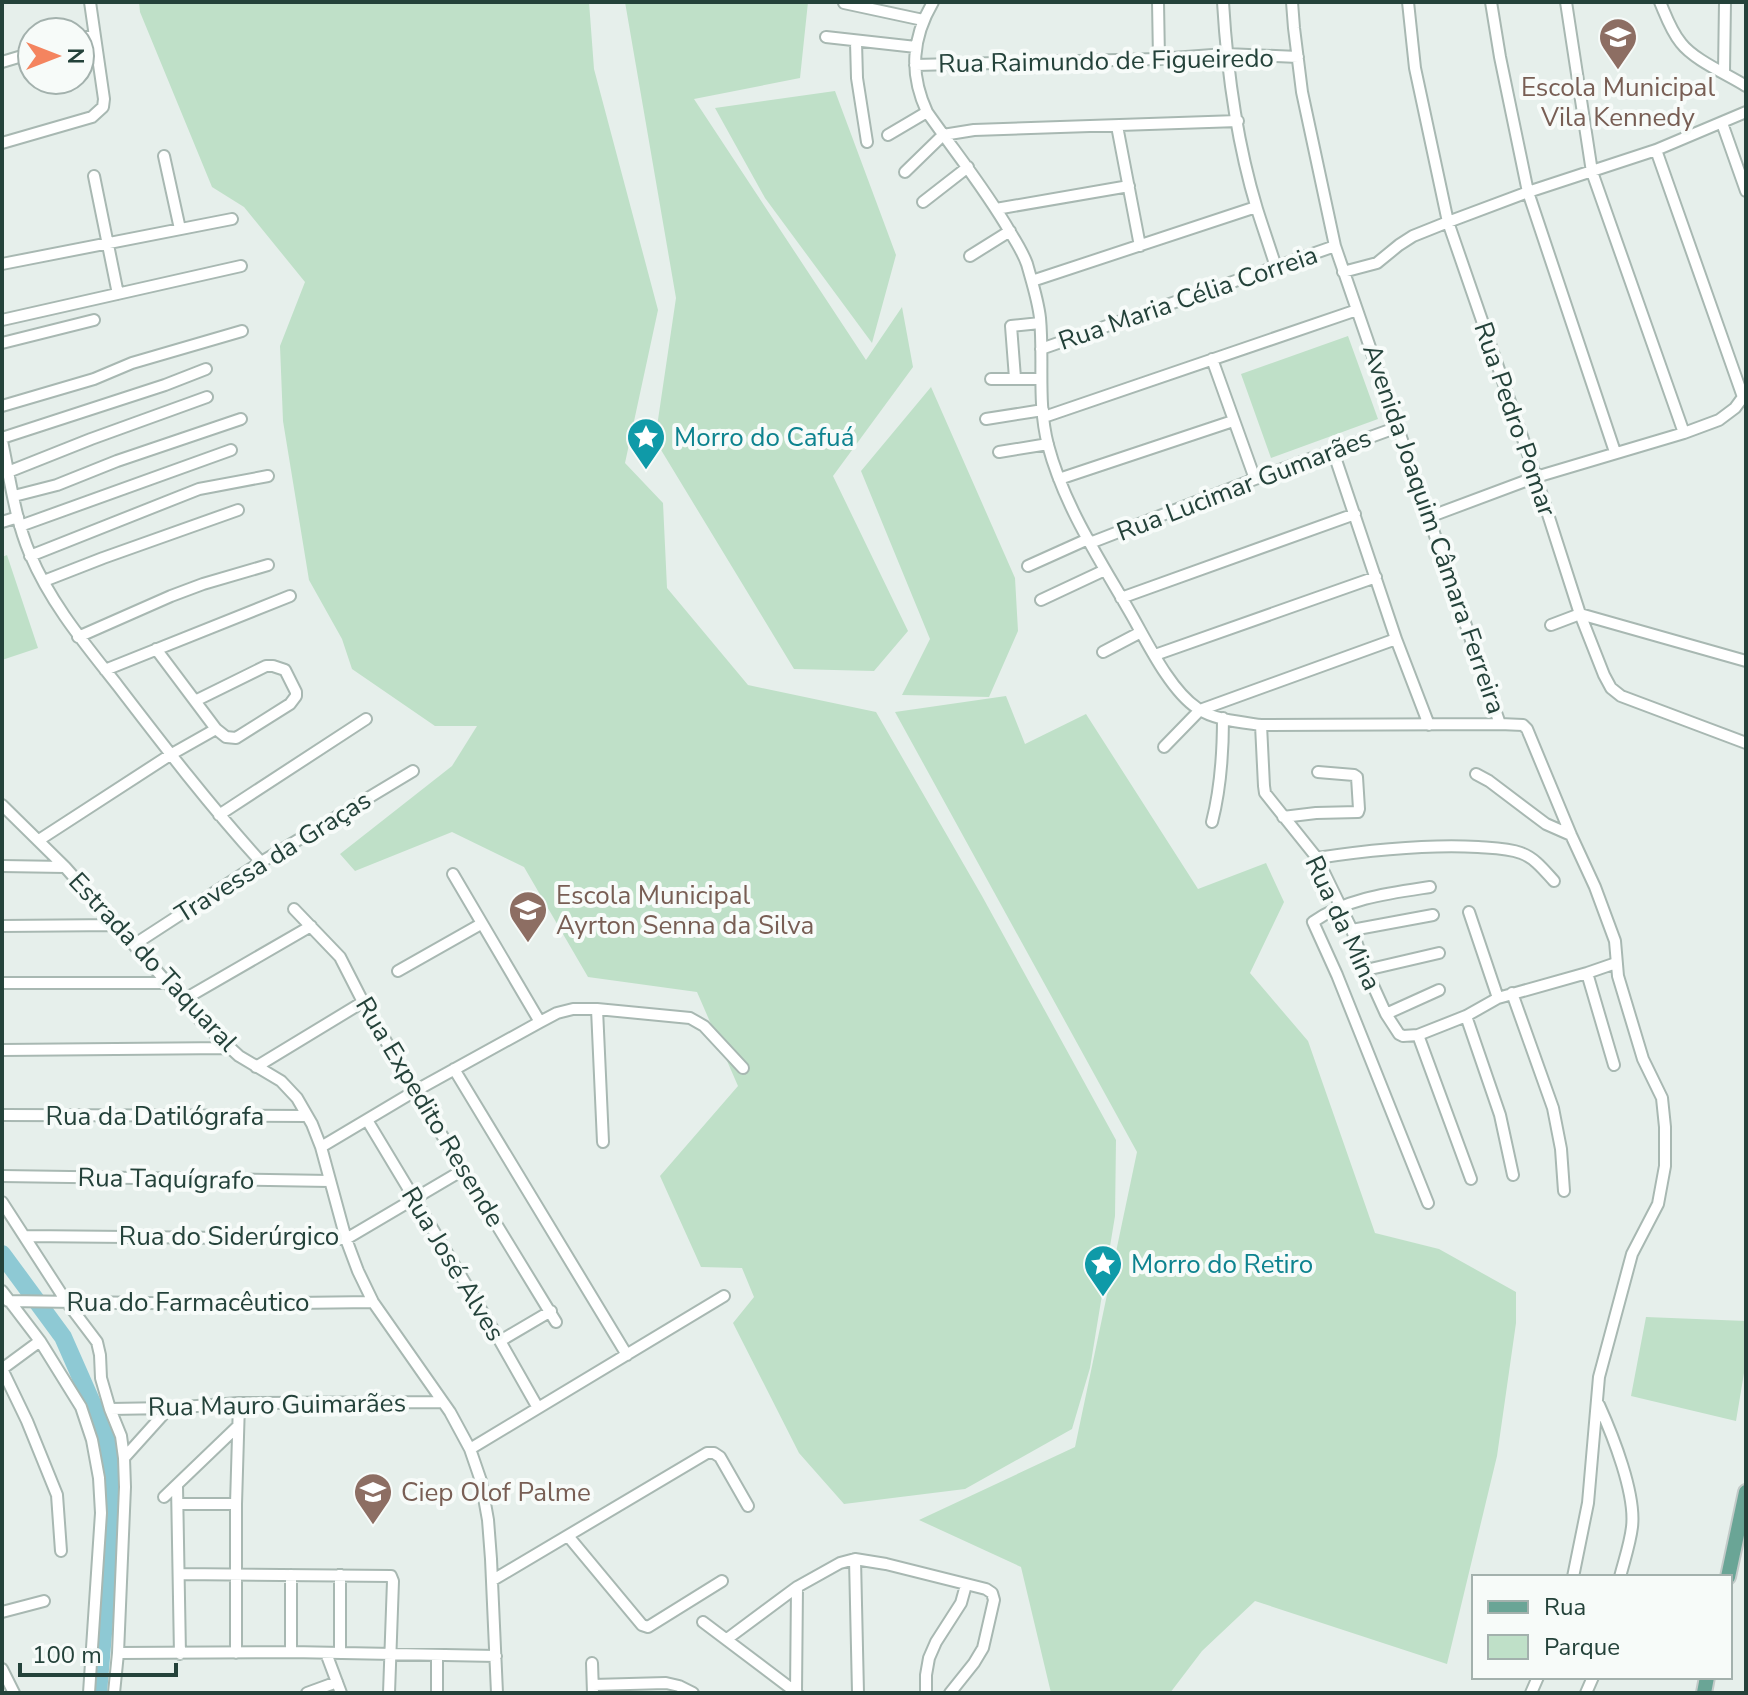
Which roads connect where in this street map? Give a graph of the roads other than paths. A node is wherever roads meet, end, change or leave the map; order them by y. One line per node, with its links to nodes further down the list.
1 (933, 2): 11 (street)
2 (1158, 2): 18 (street)
3 (1223, 2): 16 (street)
4 (1292, 2): 17 (street, Avenida Joaquim Câmara Ferreira)
5 (1408, 2): 44 (street, Rua Pedro Pomar)
6 (1491, 2): 39 (street)
7 (1566, 2): 35 (street)
8 (1660, 2): 20 (street)
9 (1725, 2): 20 (street)
10 (844, 3): 11 (street)
11 (923, 20): 14 (street)
12 (826, 37): 13 (street)
13 (856, 42): 14 (street); 29 (street)
14 (916, 47): 19 (street)
15 (96, 48): 30 (street)
16 (1226, 54): 17 (street, Rua Raimundo de Figueiredo); 18 (street, Rua Raimundo de Figueiredo); 24 (street)
17 (1298, 57): 49 (street, Avenida Joaquim Câmara Ferreira)
18 (1159, 59): 19 (street, Rua Raimundo de Figueiredo)
19 (915, 65): 22 (street)
20 (1724, 72): 21 (street)
21 (1746, 86)
22 (927, 112): 27 (street); 28 (street)
23 (1746, 112): 25 (street)
24 (1238, 121): 26 (street); 41 (street)
25 (1722, 123): 31 (street); 38 (street)
26 (1117, 126): 28 (street); 37 (street)
27 (888, 135)
28 (943, 135): 33 (street); 34 (street)
29 (867, 142)
30 (2, 143)
31 (1656, 150): 35 (street); 69 (street)
32 (164, 156): 45 (street)
33 (968, 167): 40 (street); 42 (street)
34 (905, 172)
35 (1592, 172): 39 (street); 77 (street)
36 (94, 176): 47 (street)
37 (1129, 186): 42 (street); 48 (street)
38 (1746, 191)
39 (1528, 192): 44 (street); 83 (street)
40 (923, 202)
41 (1256, 207): 48 (street); 53 (street)
42 (996, 209): 46 (street)
43 (232, 219): 45 (street)
44 (1448, 222): 54 (street); 86 (street, Rua Pedro Pomar)
45 (180, 229): 47 (street)
46 (1010, 231): 50 (street); 55 (street)
47 (108, 244): 51 (street); 56 (street)
48 (1140, 246): 55 (street)
49 (1335, 246): 53 (street, Rua Maria Célia Correia); 54 (street, Avenida Joaquim Câmara Ferreira)
50 (970, 256)
51 (2, 264)
52 (241, 266): 56 (street)
53 (1276, 267): 63 (street, Rua Maria Célia Correia)
54 (1343, 272): 57 (street, Avenida Joaquim Câmara Ferreira)
55 (1032, 281): 60 (street)
56 (118, 294): 58 (street)
57 (1357, 310): 64 (street); 76 (street, Avenida Joaquim Câmara Ferreira)
58 (2, 320)
59 (94, 320): 62 (street)
60 (1040, 323): 63 (street); 66 (street)
61 (242, 331): 71 (street)
62 (2, 343)
63 (1041, 349): 68 (street)
64 (1212, 359): 72 (street); 75 (street)
65 (206, 369): 78 (street)
66 (1015, 378): 67 (street); 68 (street)
67 (991, 379)
68 (1041, 379): 72 (street)
69 (1744, 395): 77 (street)
70 (207, 397): 84 (street)
71 (2, 406)
72 (1044, 414): 74 (street); 79 (street)
73 (241, 419): 89 (street)
74 (986, 419)
75 (1233, 421): 87 (street); 88 (street)
76 (1398, 427): 81 (street, Rua Lucimar Gumarães); 92 (street, Avenida Joaquim Câmara Ferreira)
77 (1684, 433): 83 (street)
78 (2, 440): 84 (street)
79 (1048, 444): 82 (street); 87 (street)
80 (231, 450): 93 (street)
81 (1333, 451): 88 (street, Rua Lucimar Gumarães); 91 (street)
82 (999, 452)
83 (1615, 452): 86 (street)
84 (8, 472): 89 (street)
85 (268, 476): 96 (street)
86 (1536, 477): 92 (street); 105 (street, Rua Pedro Pomar)
87 (1059, 479): 95 (street)
88 (1255, 479): 95 (street, Rua Lucimar Gumarães)
89 (14, 496): 93 (street)
90 (238, 510): 101 (street)
91 (1355, 514): 100 (street); 103 (street)
92 (1429, 517): 119 (street, Avenida Joaquim Câmara Ferreira)
93 (19, 521): 94 (street); 96 (street)
94 (2, 522)
95 (1089, 541): 98 (street, Rua Lucimar Gumarães); 99 (street)
96 (30, 556): 101 (street)
97 (268, 565): 108 (street)
98 (1028, 566)
99 (1105, 570): 103 (street); 104 (street)
100 (1376, 577): 109 (street); 112 (street)
101 (44, 581): 108 (street)
102 (290, 596): 110 (street)
103 (1121, 598): 107 (street)
104 (1041, 600)
105 (1580, 614): 106 (street); 113 (street); 123 (street, Rua Pedro Pomar)
106 (1551, 625)
107 (1141, 632): 111 (street); 112 (street)
108 (78, 637): 114 (street)
109 (1396, 639): 116 (street); 121 (street)
110 (156, 649): 114 (street); 115 (street)
111 (1103, 652)
112 (1155, 655): 116 (street)
113 (1746, 661)
114 (105, 670): 125 (street)
115 (195, 701): 122 (street); 122 (street)
116 (1200, 710): 117 (street); 124 (street)
117 (1223, 718): 120 (street); 132 (street)
118 (366, 719): 130 (street)
119 (1500, 724): 121 (street); 133 (street, Avenida Joaquim Câmara Ferreira)
120 (1261, 725): 121 (street); 131 (street, Rua da Mina)
121 (1429, 725)
122 (216, 729): 125 (street)
123 (1746, 743)
124 (1164, 747)
125 (170, 755): 130 (street); 134 (street)
126 (413, 771): 136 (street, Travessa da Graças)
127 (1318, 772): 131 (street)
128 (1476, 774): 133 (street)
129 (2, 805): 134 (street, Estrada do Taquaral)
130 (219, 815): 136 (street)
131 (1283, 817): 135 (street, Rua da Mina)
132 (1212, 822)
133 (1571, 835): 153 (street, Avenida Joaquim Câmara Ferreira)
134 (39, 840): 138 (street, Estrada do Taquaral)
135 (1317, 858): 140 (street); 142 (street, Rua da Mina)
136 (261, 862): 151 (street, Travessa da Graças)
137 (2, 866): 138 (street)
138 (65, 867): 147 (street, Estrada do Taquaral)
139 (453, 874): 146 (street)
140 (1554, 881)
141 (1430, 887): 142 (street)
142 (1342, 906): 150 (street, Rua da Mina); 189 (street)
143 (294, 909): 149 (street, Rua Expedito Resende)
144 (1469, 912): 161 (street)
145 (1433, 915): 150 (street)
146 (481, 924): 155 (street); 167 (street)
147 (118, 925): 148 (street); 151 (street, Estrada do Taquaral)
148 (2, 926)
149 (311, 926): 162 (street); 163 (street, Rua Expedito Resende)
150 (1352, 930): 154 (street, Rua da Mina)
151 (135, 944): 158 (street, Estrada do Taquaral)
152 (1439, 953): 154 (street)
153 (1616, 963): 156 (street); 203 (street, Avenida Joaquim Câmara Ferreira)
154 (1366, 970): 165 (street, Rua da Mina)
155 (398, 971)
156 (1587, 973): 160 (street); 171 (street)
157 (2, 983): 158 (street)
158 (168, 983): 162 (street, Estrada do Taquaral)
159 (1439, 990): 165 (street)
160 (1512, 993): 161 (street); 186 (street)
161 (1498, 998): 166 (street)
162 (183, 1000): 169 (street, Estrada do Taquaral)
163 (363, 1002): 172 (street); 175 (street, Rua Expedito Resende)
164 (597, 1009): 167 (street); 173 (street); 179 (street)
165 (1386, 1014): 168 (street, Rua da Mina)
166 (1466, 1016): 168 (street); 182 (street)
167 (540, 1022): 174 (street)
168 (1418, 1035): 184 (street)
169 (229, 1048): 170 (street); 172 (street, Estrada do Taquaral)
170 (2, 1050)
171 (1614, 1065)
172 (256, 1067): 177 (street, Estrada do Taquaral)
173 (743, 1068)
174 (454, 1069): 175 (street); 199 (street)
175 (415, 1091): 178 (street); 181 (street, Rua Expedito Resende)
176 (2, 1115): 177 (street, Rua da Datilógrafa)
177 (307, 1116): 180 (street, Estrada do Taquaral)
178 (367, 1120): 180 (street); 187 (street, Rua José Alves)
179 (603, 1142)
180 (321, 1147): 185 (street, Estrada do Taquaral)
181 (463, 1170): 187 (street, Rua do Siderúrgico); 198 (street, Rua Expedito Resende)
182 (1513, 1175)
183 (2, 1176): 185 (street, Rua Taquígrafo)
184 (1471, 1179)
185 (330, 1181): 191 (street, Estrada do Taquaral)
186 (1564, 1191)
187 (415, 1200): 191 (street, Rua do Siderúrgico); 198 (street, Rua José Alves)
188 (2, 1202): 190 (street)
189 (1428, 1203)
190 (25, 1236): 191 (street, Rua do Siderúrgico); 195 (street)
191 (346, 1239): 196 (street, Estrada do Taquaral)
192 (2, 1291): 194 (street)
193 (724, 1296): 199 (street)
194 (6, 1301): 195 (street, Rua do Farmacêutico); 197 (street)
195 (61, 1301): 196 (street, Rua do Farmacêutico); 206 (street)
196 (373, 1302): 201 (street, Estrada do Taquaral)
197 (40, 1341): 200 (street); 248 (street)
198 (500, 1341): 205 (street, Rua José Alves)
199 (627, 1355): 205 (street)
200 (2, 1369): 217 (street)
201 (443, 1402): 202 (street, Rua Mauro Guimarães); 208 (street, Estrada do Taquaral)
202 (239, 1403): 204 (street, Rua Mauro Guimarães); 207 (street)
203 (1598, 1403): 222 (street); 223 (street, Avenida Joaquim Câmara Ferreira)
204 (169, 1408): 206 (street, Rua Mauro Guimarães); 209 (street)
205 (538, 1408): 208 (street)
206 (110, 1409): 209 (street)
207 (238, 1426): 210 (street); 214 (street)
208 (470, 1449): 226 (street, Estrada do Taquaral)
209 (124, 1458): 235 (street)
210 (177, 1486): 212 (street); 213 (street)
211 (1746, 1492): 224 (main road)
212 (164, 1497)
213 (178, 1504): 214 (street); 219 (street)
214 (236, 1504): 225 (street)
215 (748, 1506): 216 (street)
216 (568, 1536): 226 (street); 227 (street)
217 (61, 1551)
218 (855, 1559): 228 (street); 229 (street); 256 (street)
219 (179, 1574): 225 (street); 239 (street)
220 (291, 1575): 221 (street); 225 (street); 234 (street)
221 (340, 1575): 238 (street); 240 (street)
222 (1573, 1575)
223 (1620, 1575)
224 (1728, 1575)
225 (236, 1576): 236 (street)
226 (493, 1580): 242 (street, Estrada do Taquaral)
227 (722, 1581)
228 (966, 1585): 257 (street); 258 (street)
229 (797, 1587): 233 (street); 255 (street)
230 (44, 1601): 231 (street)
231 (2, 1612)
232 (703, 1622): 233 (street)
233 (727, 1639): 255 (street)
234 (291, 1652): 236 (street); 237 (street)
235 (118, 1653): 239 (street); 249 (street)
236 (236, 1653): 239 (street)
237 (326, 1653): 238 (street); 245 (street)
238 (340, 1653): 240 (street)
239 (180, 1654)
240 (390, 1655): 241 (street); 251 (street)
241 (437, 1655): 242 (street); 252 (street)
242 (496, 1656): 253 (street, Estrada do Taquaral)
243 (592, 1663): 246 (street)
244 (2, 1669): 247 (street)
245 (339, 1688): 250 (street)
246 (593, 1689): 254 (street)
247 (14, 1693)
248 (89, 1693)
249 (114, 1693)
250 (307, 1693)
251 (389, 1693)
252 (437, 1693)
253 (497, 1693)
254 (693, 1693)
255 (796, 1693)
256 (858, 1693)
257 (926, 1693)
258 (950, 1693)

